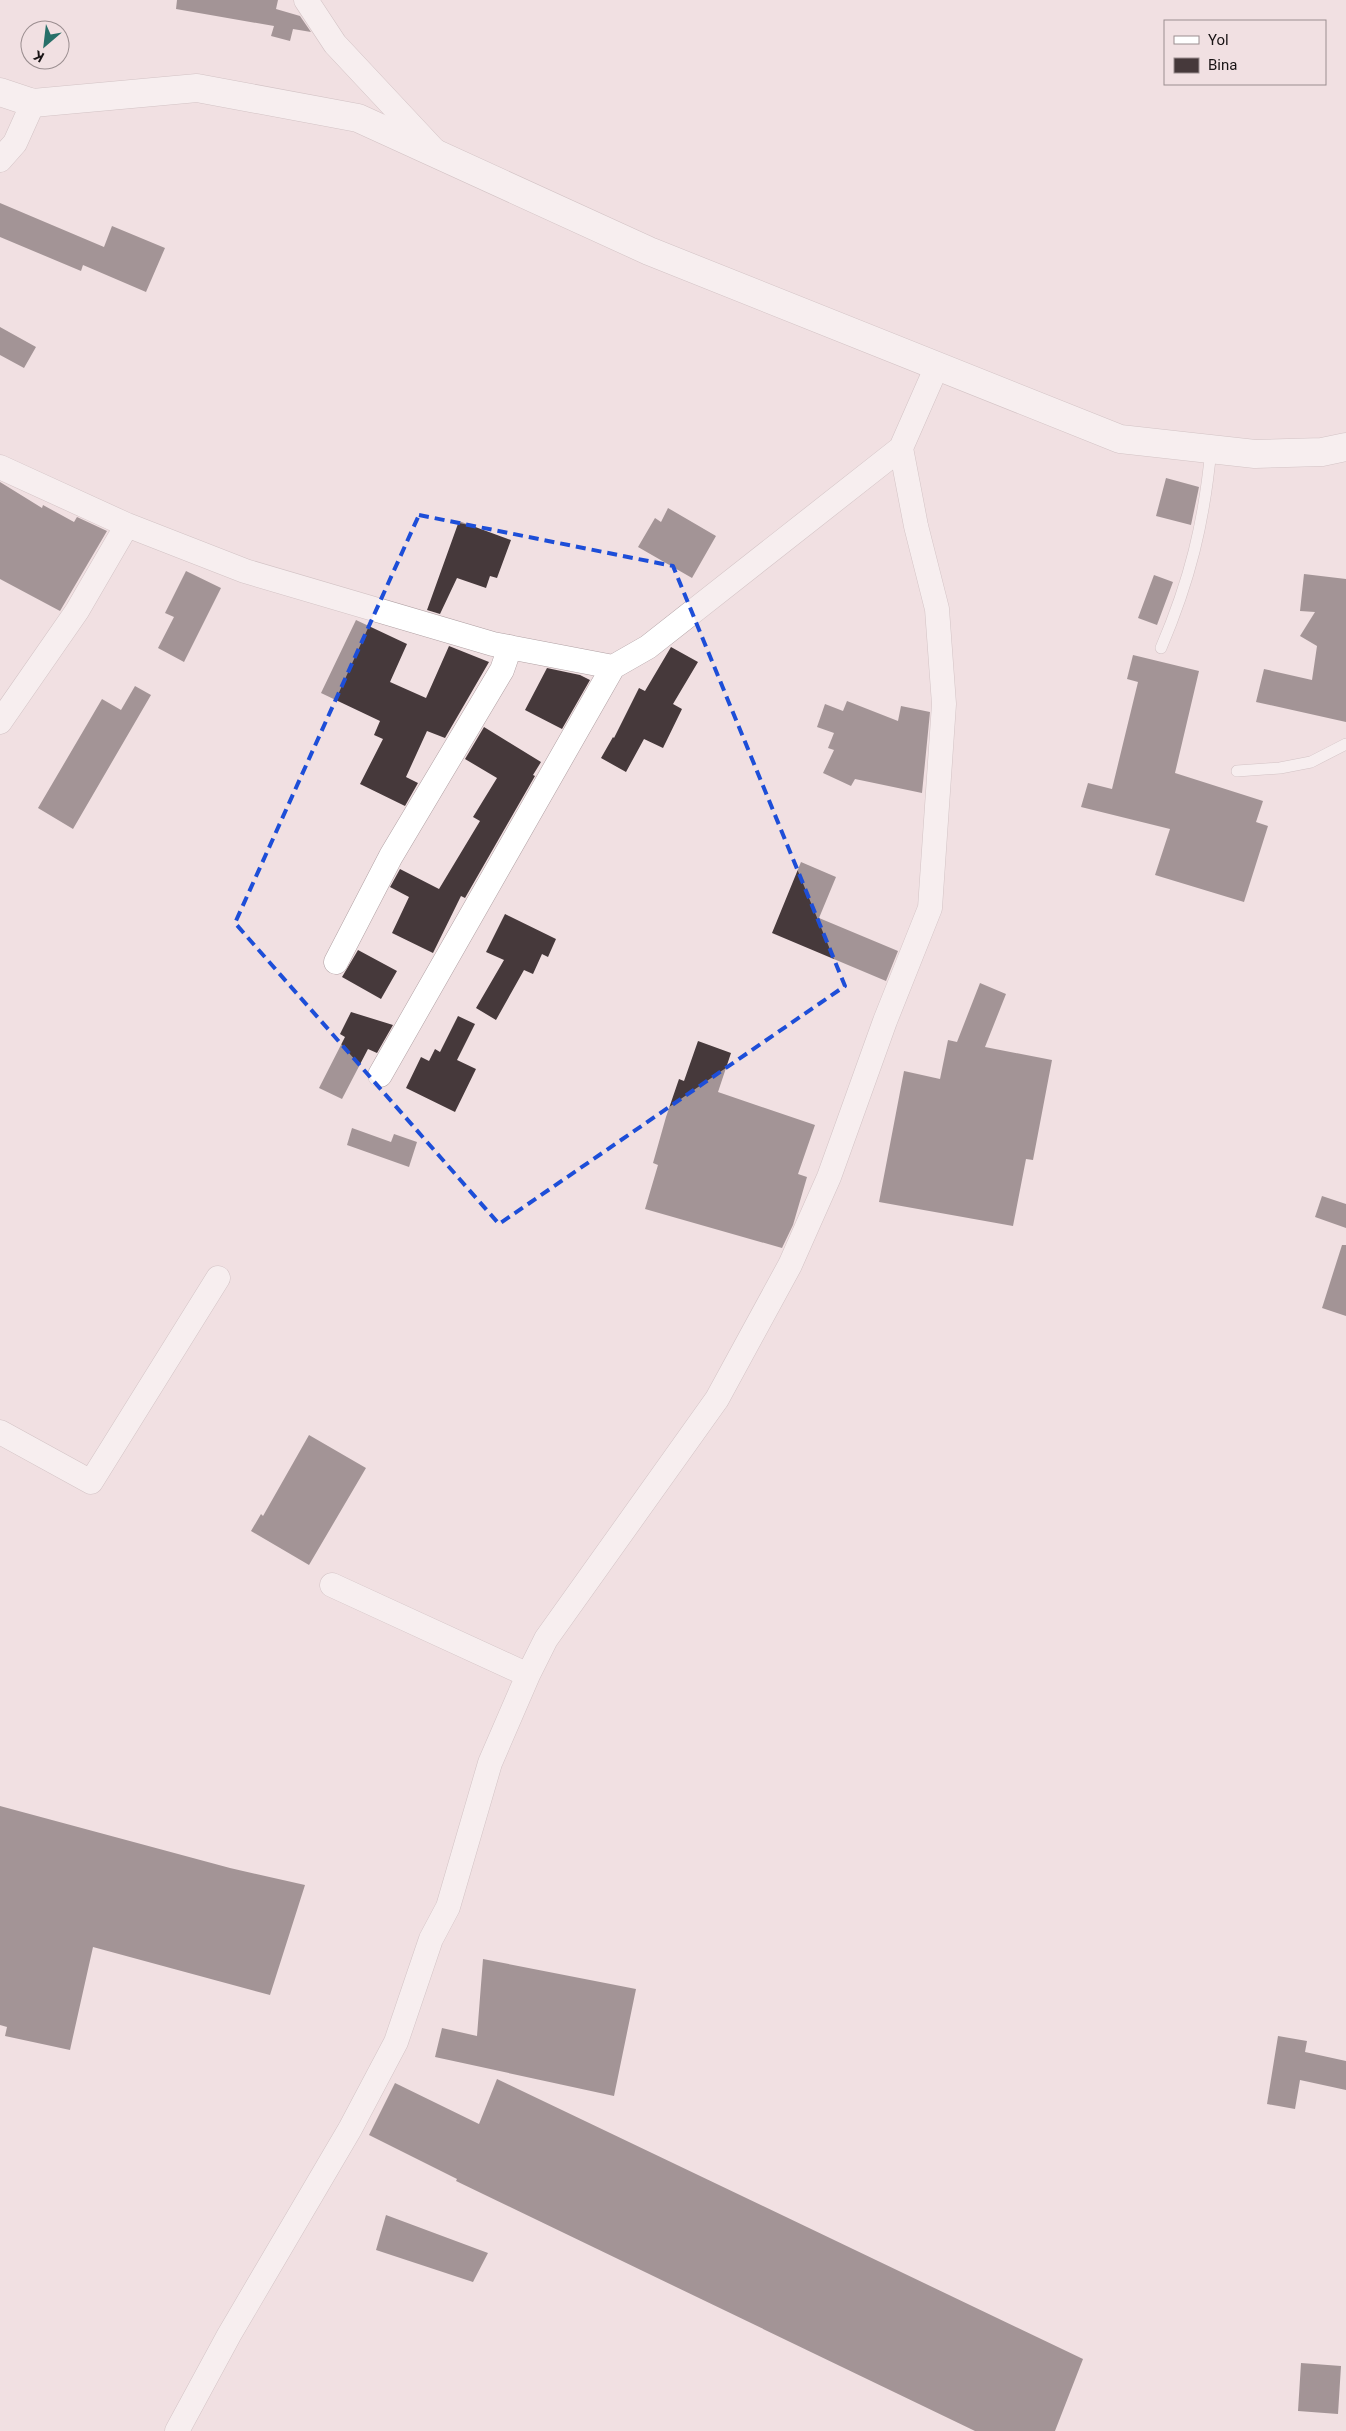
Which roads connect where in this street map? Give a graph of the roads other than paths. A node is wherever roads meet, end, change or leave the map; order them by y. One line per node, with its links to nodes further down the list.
1 (306, 0): 4 (street)
2 (0, 92): 3 (street)
3 (33, 103): 4 (street); 5 (street)
4 (439, 155): 6 (street)
5 (0, 160)
6 (938, 366): 8 (street); 9 (street)
7 (1346, 447): 9 (street)
8 (901, 448): 14 (street); 23 (street)
9 (1211, 449): 13 (lane)
10 (0, 467): 11 (street)
11 (127, 525): 12 (street); 15 (street)
12 (510, 648): 14 (street); 18 (street)
13 (1161, 648)
14 (613, 667): 19 (street)
15 (0, 722)
16 (1346, 744): 17 (lane)
17 (1237, 771)
18 (336, 962)
19 (380, 1075)
20 (218, 1278): 21 (street)
21 (0, 1432)
22 (332, 1585): 23 (street)
23 (528, 1675): 24 (street)
24 (177, 2431)

